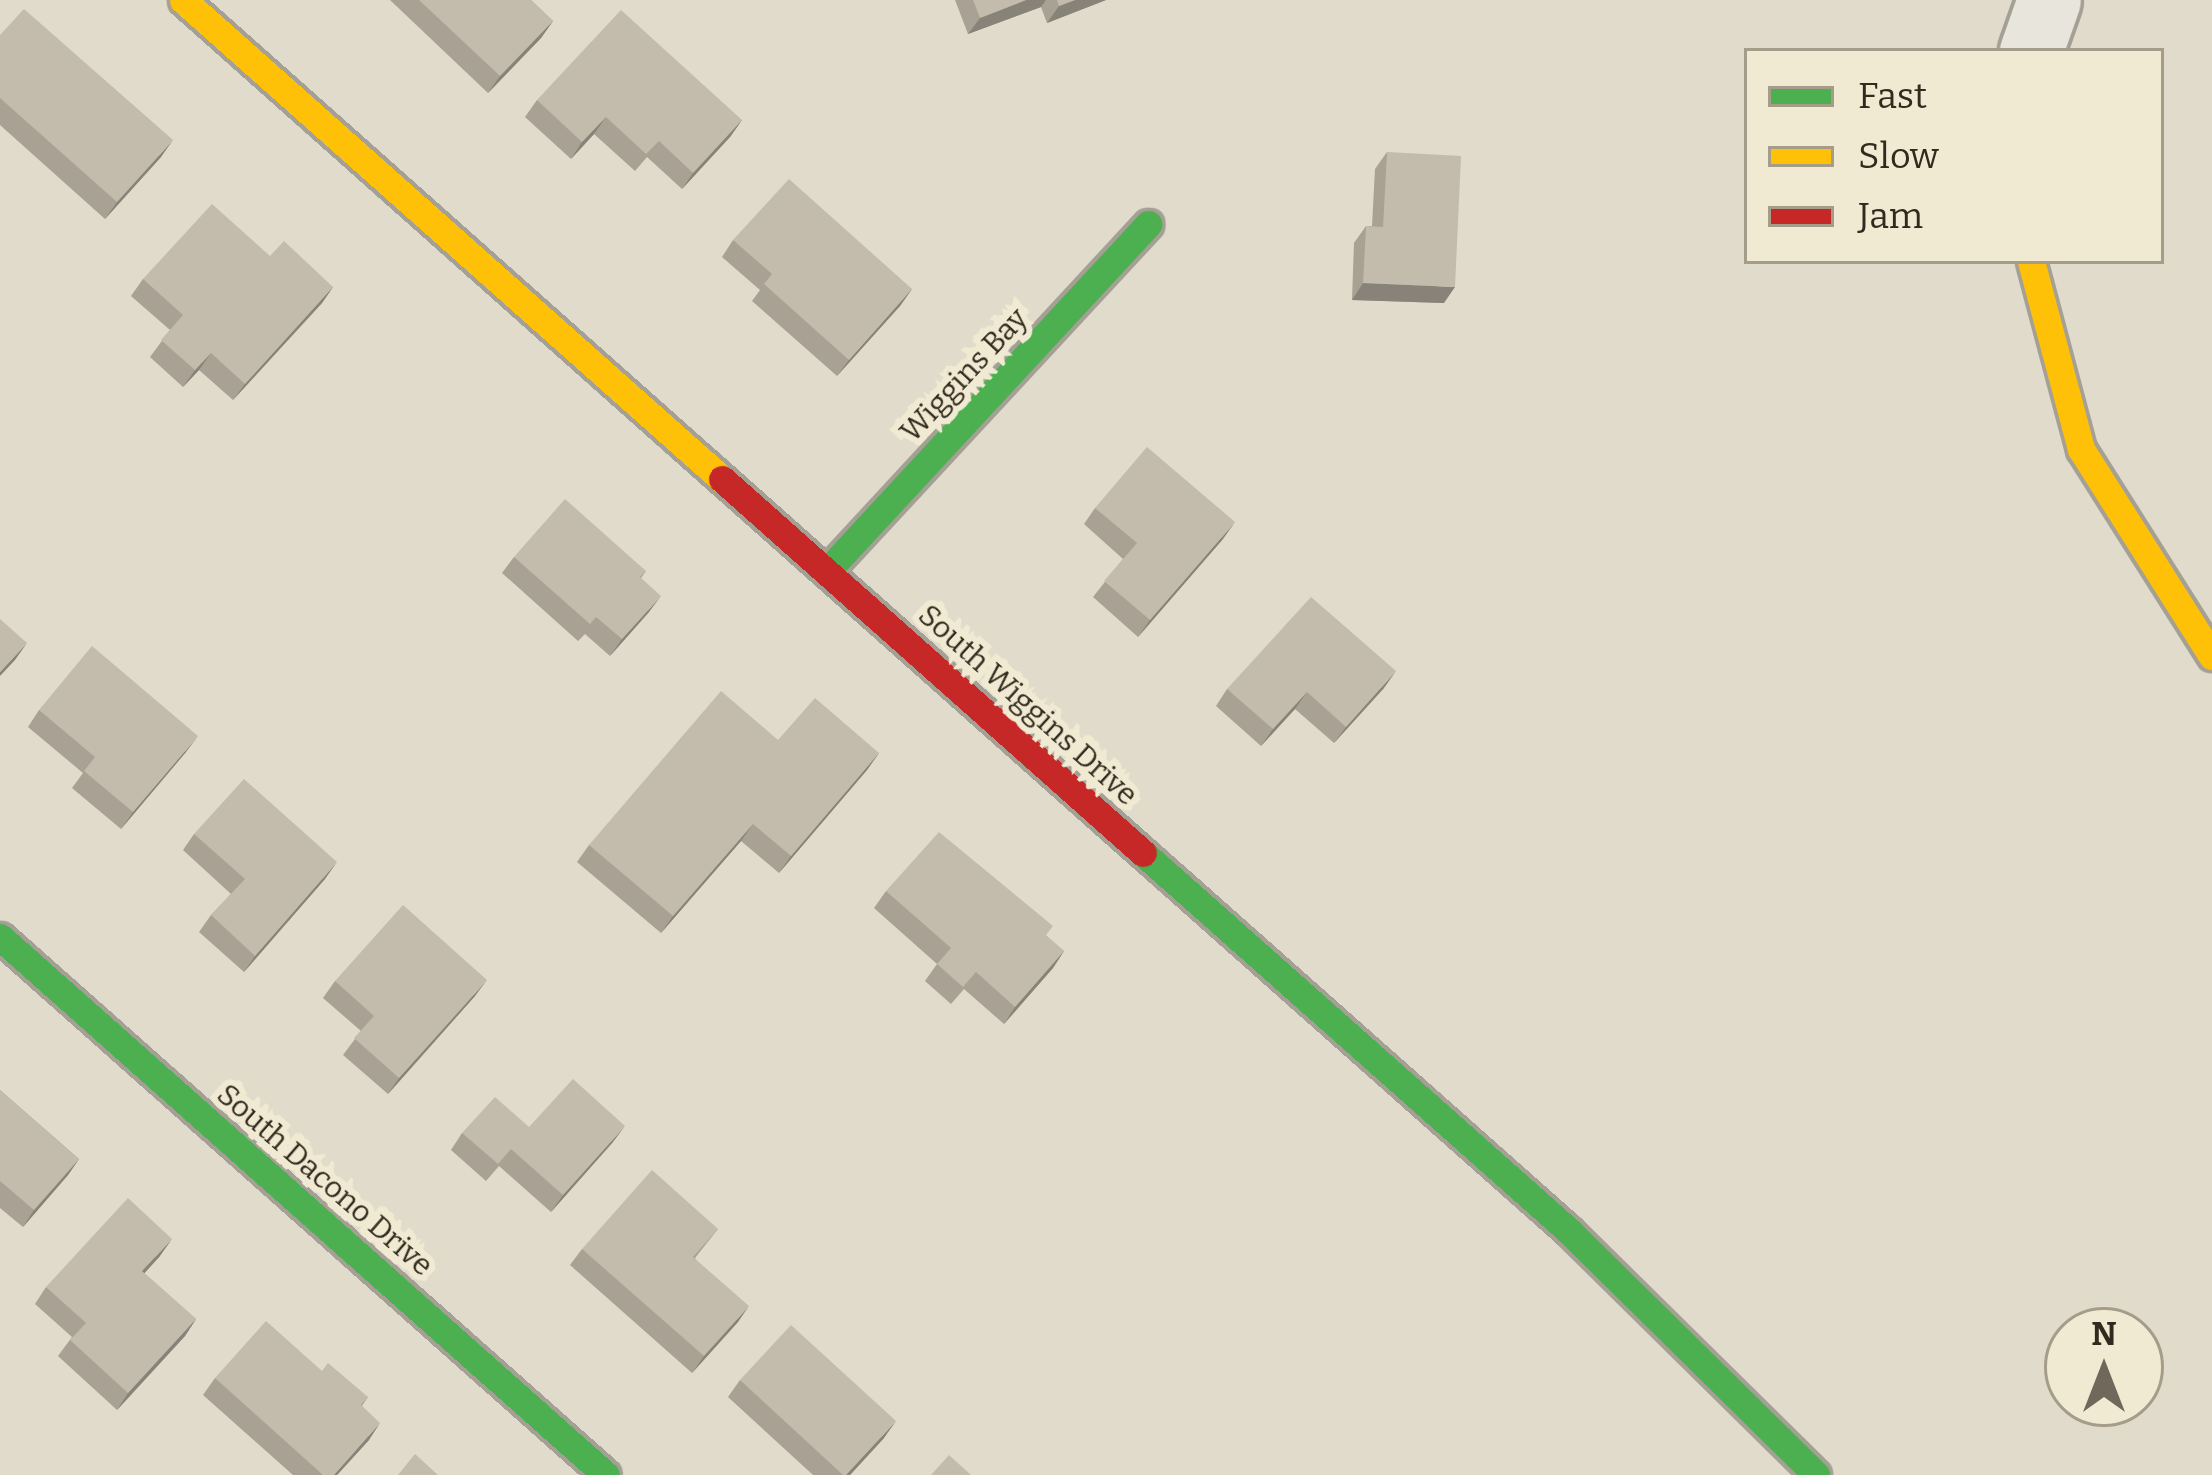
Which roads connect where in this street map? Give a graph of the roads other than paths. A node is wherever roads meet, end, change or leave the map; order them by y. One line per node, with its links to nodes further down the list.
1 (183, 0): 6 (street, South Wiggins Drive)
2 (2049, 0): 3 (street)
3 (2032, 48)
4 (1148, 224): 6 (street, Wiggins Bay)
5 (2032, 264): 7 (street)
6 (827, 571): 10 (street, South Wiggins Drive)
7 (2212, 656)
8 (0, 937): 9 (street, South Dacono Drive)
9 (606, 1475)
10 (1816, 1475)

